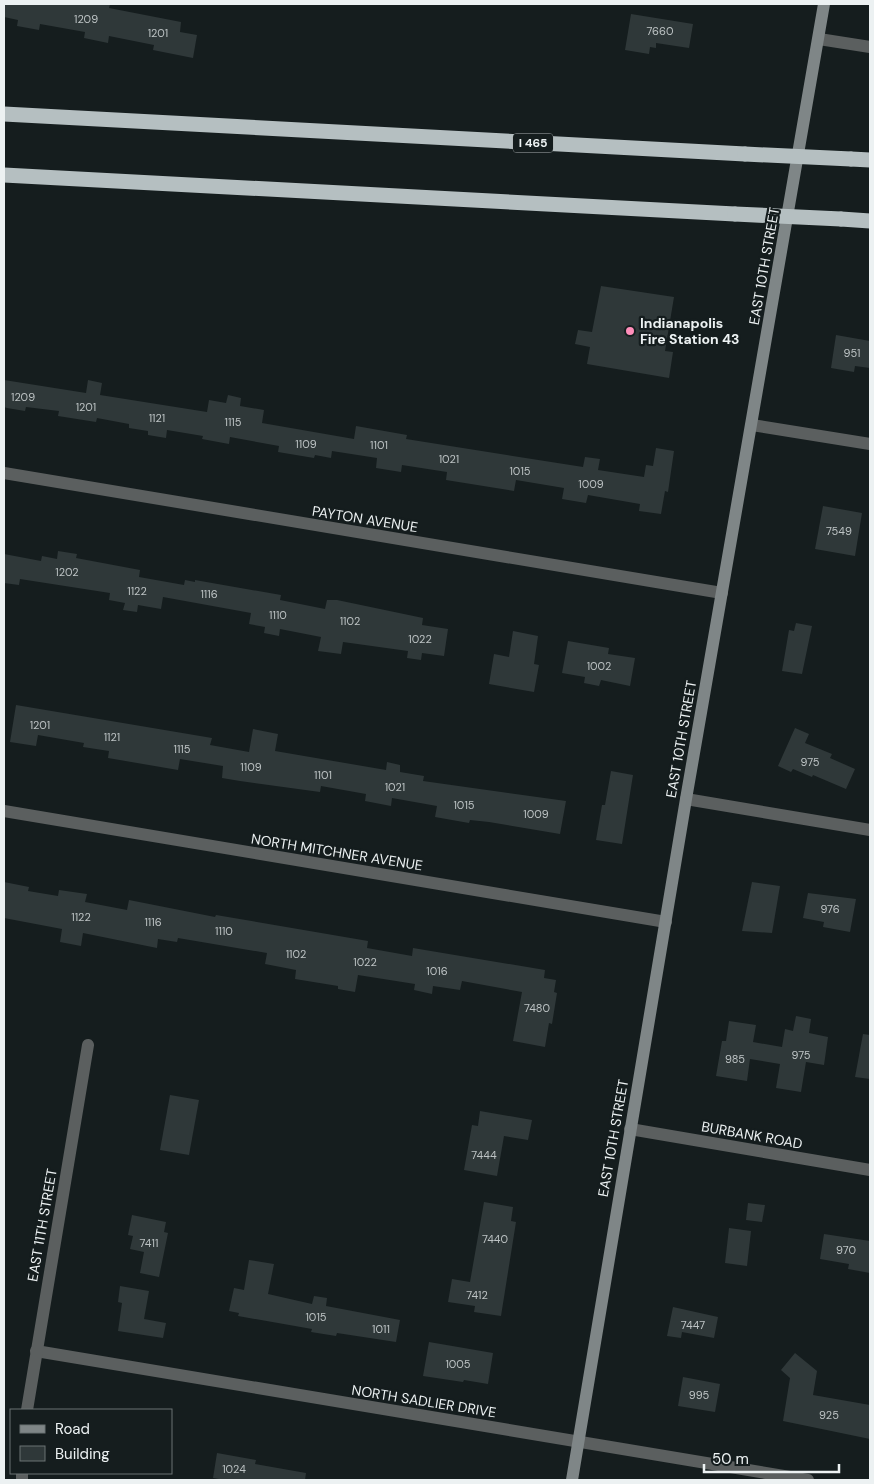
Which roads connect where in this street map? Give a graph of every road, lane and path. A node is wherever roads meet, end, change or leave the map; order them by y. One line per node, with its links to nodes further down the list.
1 (824, 4): 2 (main road, EAST 10TH STREET)
2 (818, 39): 3 (street); 8 (main road, EAST 10TH STREET)
3 (870, 48)
4 (4, 114): 5 (highway, I 465, bridge)
5 (870, 160)
6 (4, 175): 7 (highway, bridge)
7 (870, 221)
8 (752, 424): 9 (street); 11 (main road, EAST 10TH STREET)
9 (870, 444)
10 (4, 474): 11 (street, PAYTON AVENUE)
11 (722, 593): 12 (main road, EAST 10TH STREET)
12 (686, 799): 14 (street); 15 (main road, EAST 10TH STREET)
13 (4, 811): 15 (street, NORTH MITCHNER AVENUE)
14 (870, 830)
15 (666, 922): 17 (main road, EAST 10TH STREET)
16 (88, 1045): 19 (street, EAST 11TH STREET)
17 (630, 1129): 18 (street, BURBANK ROAD); 21 (main road, EAST 10TH STREET)
18 (870, 1170)
19 (36, 1352): 20 (street, EAST 11TH STREET); 21 (street, NORTH SADLIER DRIVE)
20 (27, 1409)
21 (578, 1441): 22 (main road, EAST 10TH STREET); 23 (street, NORTH SADLIER DRIVE)
22 (572, 1480)
23 (808, 1480)

